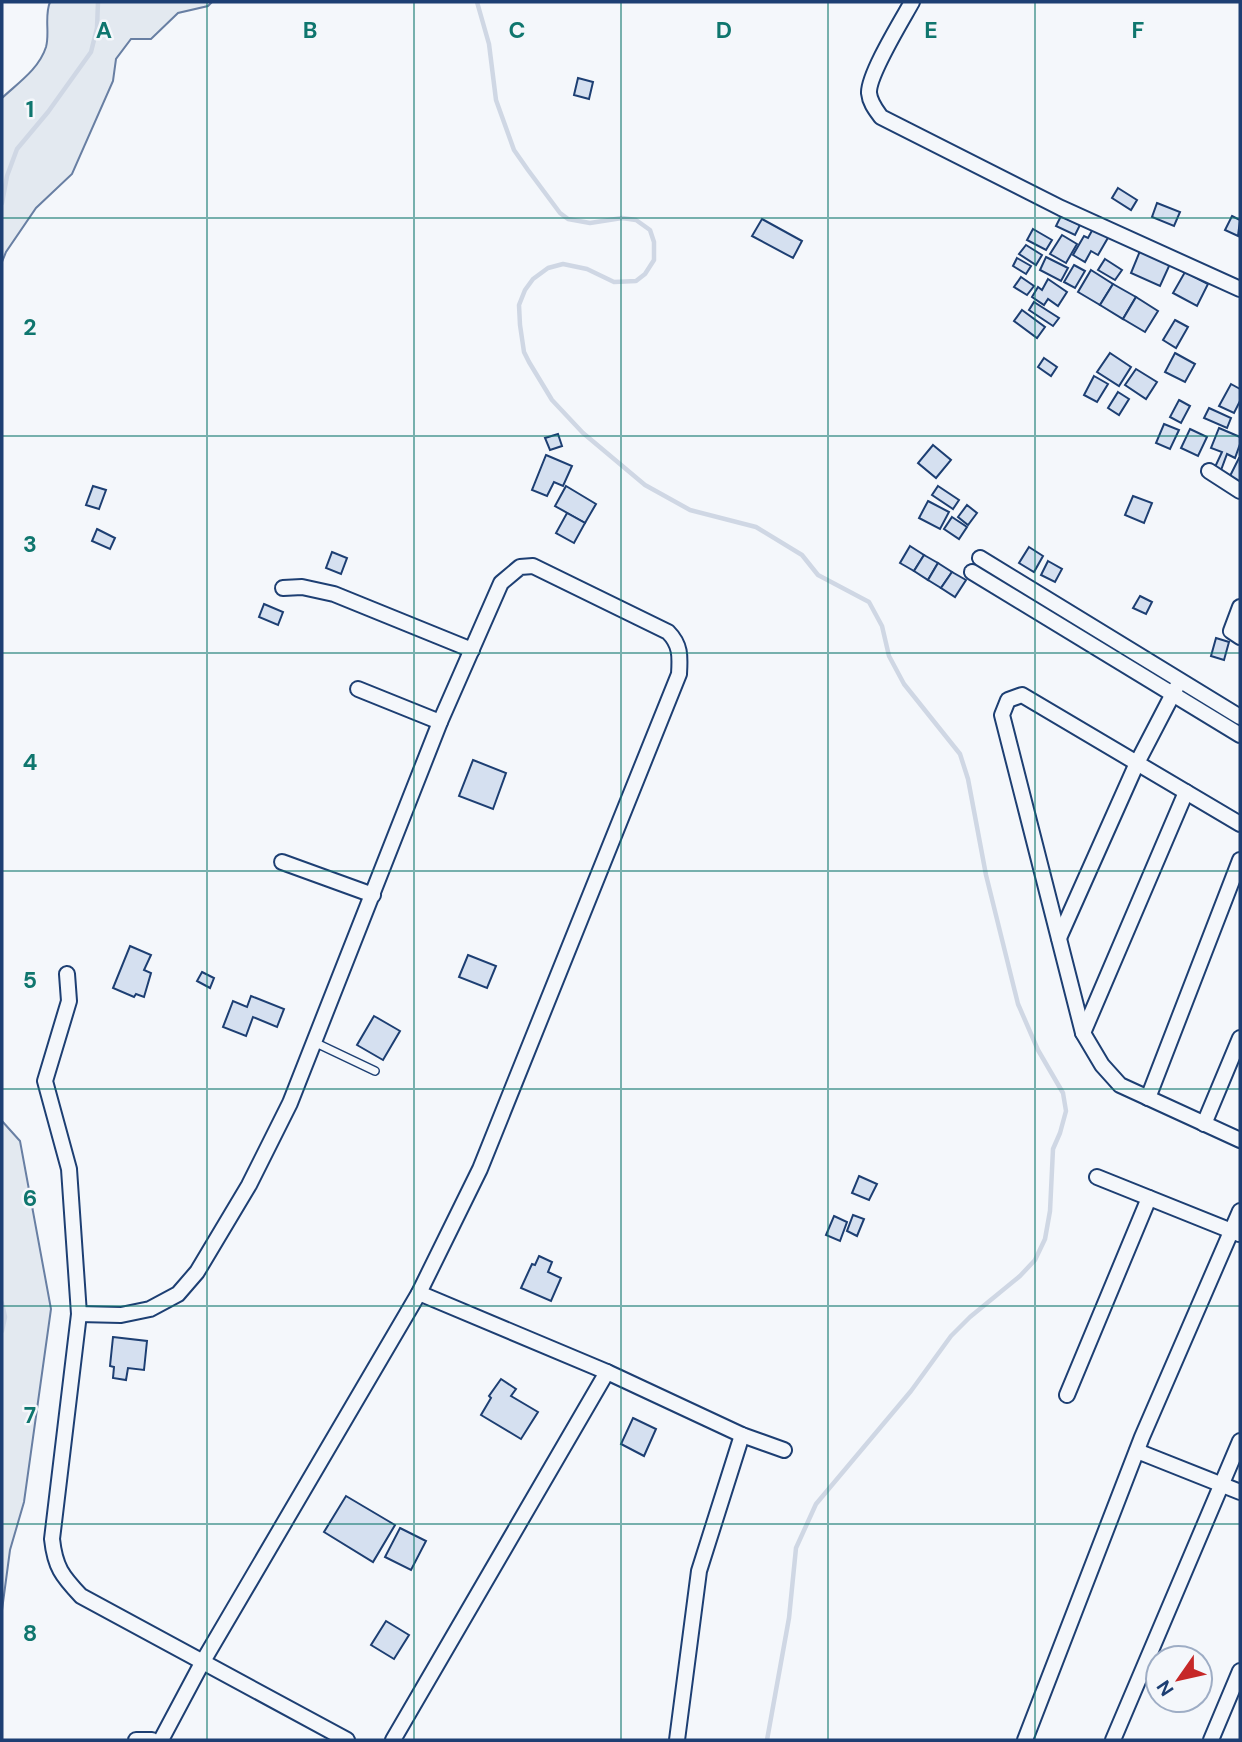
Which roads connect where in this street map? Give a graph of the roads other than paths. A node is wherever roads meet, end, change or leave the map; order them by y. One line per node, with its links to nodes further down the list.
1 (912, 2): 2 (street)
2 (1240, 289)
3 (1209, 471): 4 (street)
4 (1240, 491)
5 (980, 558): 11 (street)
6 (972, 572): 13 (street)
7 (284, 588): 10 (street)
8 (1240, 607): 9 (street)
9 (1240, 637)
10 (472, 650): 15 (street); 36 (street)
11 (1180, 681): 13 (street); 14 (street)
12 (358, 689): 15 (street)
13 (1173, 694): 16 (street); 17 (street)
14 (1240, 717)
15 (440, 722): 22 (street)
16 (1240, 735)
17 (1137, 763): 18 (street); 23 (street); 23 (street)
18 (1186, 792): 19 (street); 25 (street)
19 (1240, 824)
20 (1240, 860): 29 (street)
21 (282, 862): 22 (street)
22 (373, 895): 27 (street)
23 (1059, 938): 25 (street)
24 (67, 974): 37 (street)
25 (1083, 1033): 29 (street)
26 (1240, 1038): 30 (street)
27 (314, 1042): 28 (lane); 37 (street)
28 (375, 1071)
29 (1148, 1098): 30 (street)
30 (1204, 1124): 31 (street)
31 (1240, 1140)
32 (1097, 1177): 33 (street)
33 (1149, 1198): 35 (street); 39 (street)
34 (1240, 1210): 35 (street)
35 (1236, 1233): 43 (street)
36 (419, 1293): 38 (street); 46 (street)
37 (79, 1314): 46 (street)
38 (607, 1372): 40 (street); 52 (street)
39 (1067, 1395)
40 (742, 1435): 42 (street); 53 (street)
41 (1240, 1441): 44 (street)
42 (784, 1450)
43 (1137, 1451): 44 (street); 54 (street)
44 (1223, 1485): 45 (street); 55 (street)
45 (1240, 1492)
46 (202, 1663): 50 (street); 51 (street)
47 (1240, 1671): 56 (street)
48 (136, 1740): 49 (street)
49 (152, 1740)
50 (161, 1740)
51 (347, 1740)
52 (393, 1740)
53 (677, 1740)
54 (1025, 1740)
55 (1113, 1740)
56 (1212, 1740)

